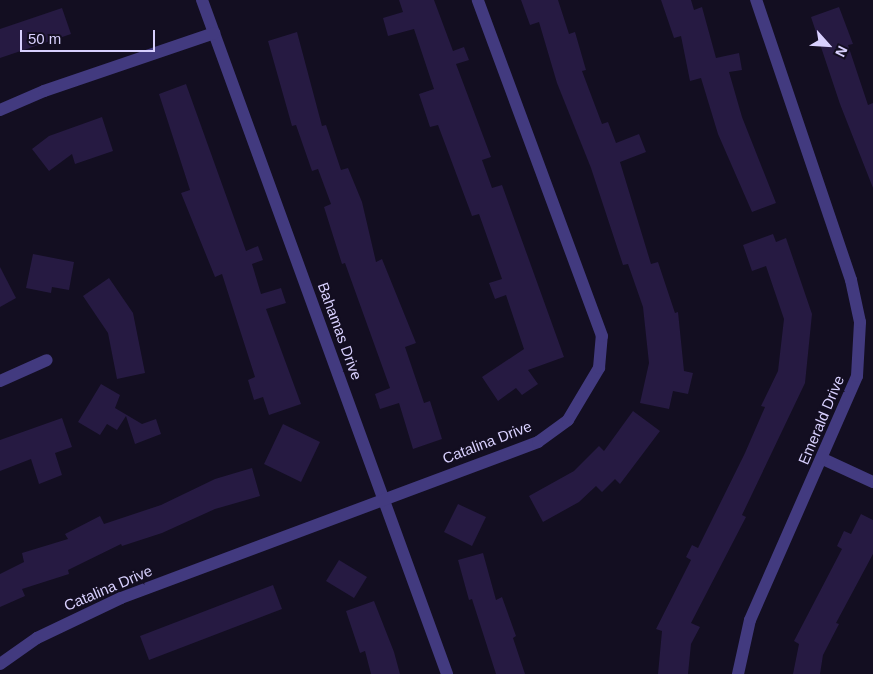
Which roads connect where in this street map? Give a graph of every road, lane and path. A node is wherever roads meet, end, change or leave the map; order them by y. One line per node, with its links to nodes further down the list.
1 (202, 0): 4 (street, Bahamas Drive)
2 (478, 0): 10 (street, Catalina Drive)
3 (756, 0): 8 (street, Emerald Drive)
4 (214, 33): 5 (street); 10 (street, Bahamas Drive)
5 (0, 110)
6 (47, 360): 7 (street)
7 (0, 381)
8 (823, 459): 9 (street); 13 (street, Emerald Drive)
9 (873, 482)
10 (384, 499): 11 (street, Catalina Drive); 12 (street, Bahamas Drive)
11 (0, 664)
12 (447, 674)
13 (738, 674)

